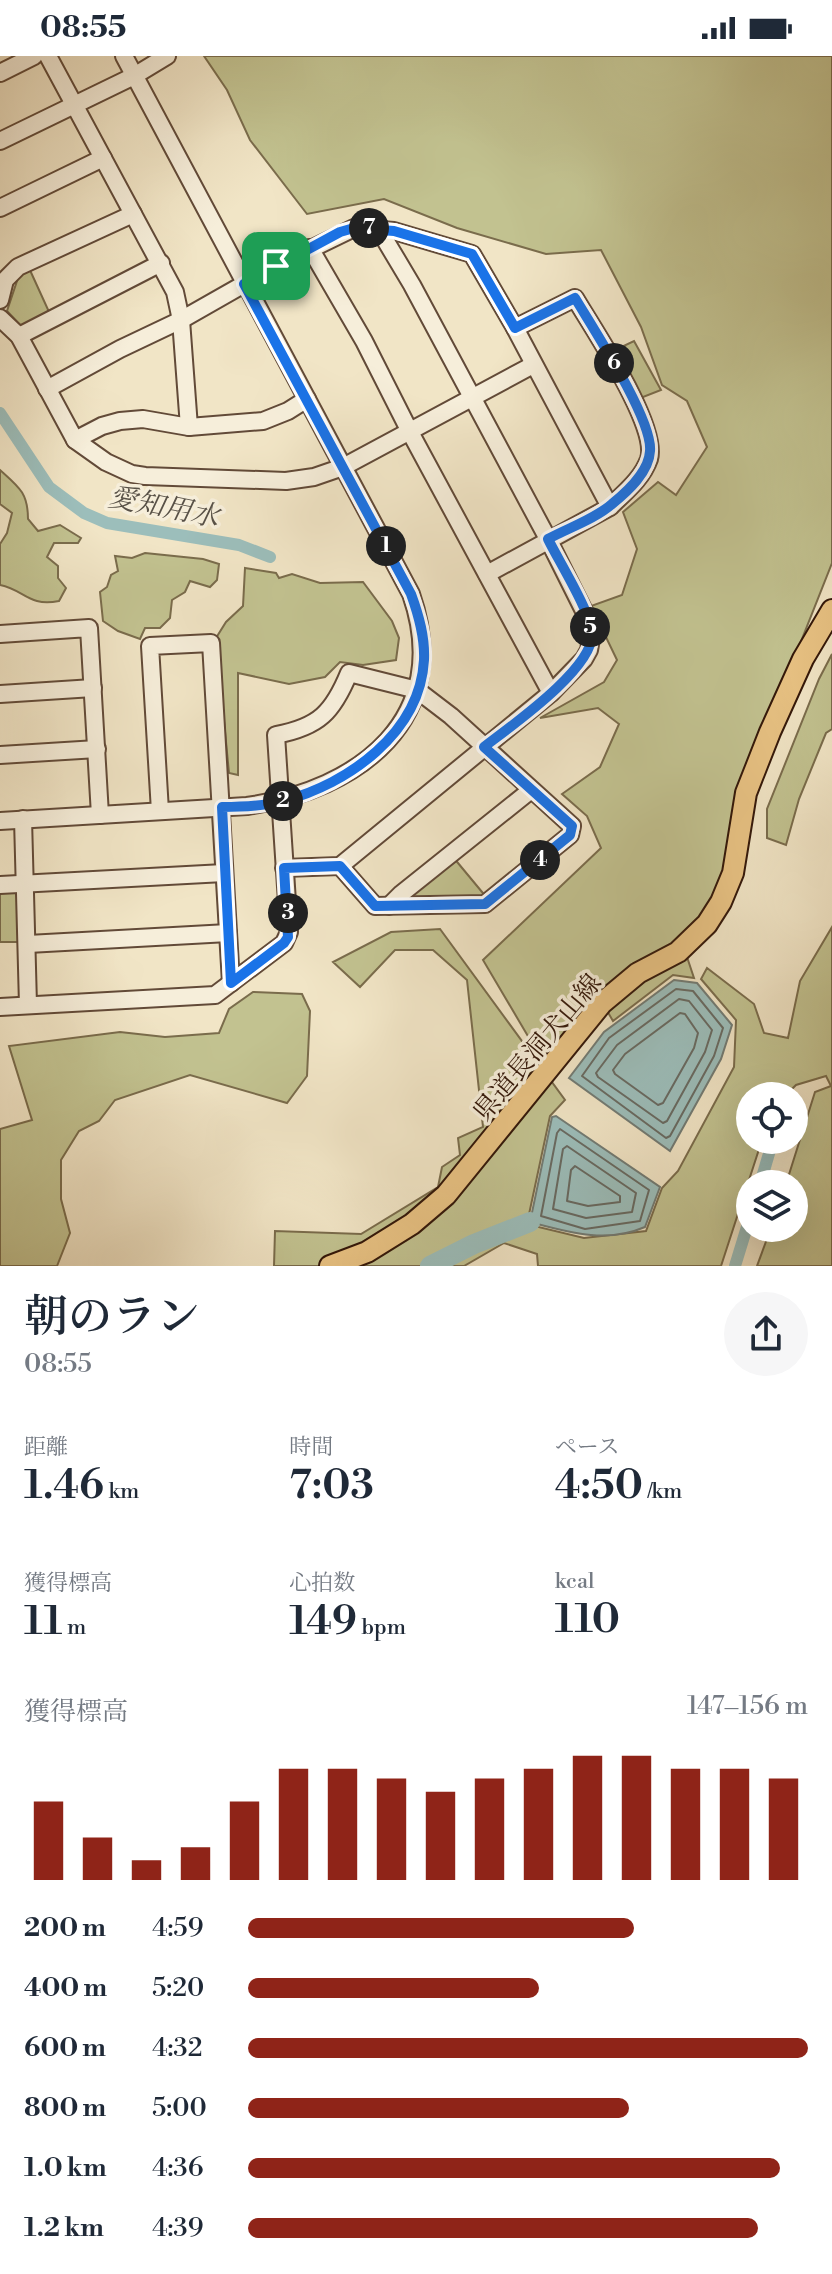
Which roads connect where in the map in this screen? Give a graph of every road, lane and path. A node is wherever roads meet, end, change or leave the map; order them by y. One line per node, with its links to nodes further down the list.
1 (34, 56): 5 (street)
2 (48, 56): 7 (street)
3 (124, 56): 6 (street)
4 (167, 56): 6 (street)
5 (0, 73)
6 (134, 76): 7 (street); 15 (street)
7 (74, 104): 8 (street); 9 (street)
8 (0, 141)
9 (103, 158): 10 (street); 11 (street)
10 (0, 208)
11 (133, 214): 14 (street); 16 (street)
12 (378, 228): 13 (street); 19 (street); 23 (street)
13 (310, 248): 15 (street); 26 (street)
14 (161, 263): 18 (street); 20 (street)
15 (244, 284): 18 (street); 24 (street)
16 (0, 300)
17 (0, 318): 20 (street)
18 (181, 320): 22 (street); 25 (street)
19 (515, 328): 21 (street); 29 (street)
20 (19, 336): 22 (street)
21 (533, 365): 23 (street); 29 (street)
22 (47, 389): 27 (street)
23 (472, 398): 26 (street); 30 (street)
24 (307, 399): 25 (street); 28 (street)
25 (189, 427): 27 (street)
26 (410, 432): 28 (street); 31 (street)
27 (75, 440): 28 (street)
28 (343, 467): 35 (street)
29 (610, 507): 30 (street)
30 (548, 539): 31 (street); 36 (street)
31 (487, 574): 36 (street)
32 (832, 610): 59 (main road, 県道長洞犬山線)
33 (0, 634): 34 (street)
34 (93, 688): 37 (street); 39 (street)
35 (417, 690): 38 (street); 42 (street); 42 (street)
36 (551, 693): 38 (street)
37 (0, 694)
38 (484, 747): 41 (street); 48 (street)
39 (97, 749): 40 (street); 45 (street)
40 (0, 755)
41 (531, 790): 53 (street); 53 (street)
42 (281, 802): 43 (street); 49 (street)
43 (222, 807): 44 (street); 44 (street); 50 (street)
44 (160, 811): 45 (street)
45 (100, 815): 46 (street)
46 (23, 819): 47 (street); 51 (street)
47 (0, 821)
48 (340, 866): 49 (street); 53 (street)
49 (284, 868): 56 (street)
50 (224, 873): 51 (street); 54 (street)
51 (26, 884): 52 (street); 55 (street)
52 (0, 885)
53 (389, 906)
54 (228, 933): 55 (street); 56 (street)
55 (28, 944): 57 (street)
56 (231, 983): 57 (street)
57 (28, 1005): 58 (street)
58 (0, 1007)
59 (330, 1266)

